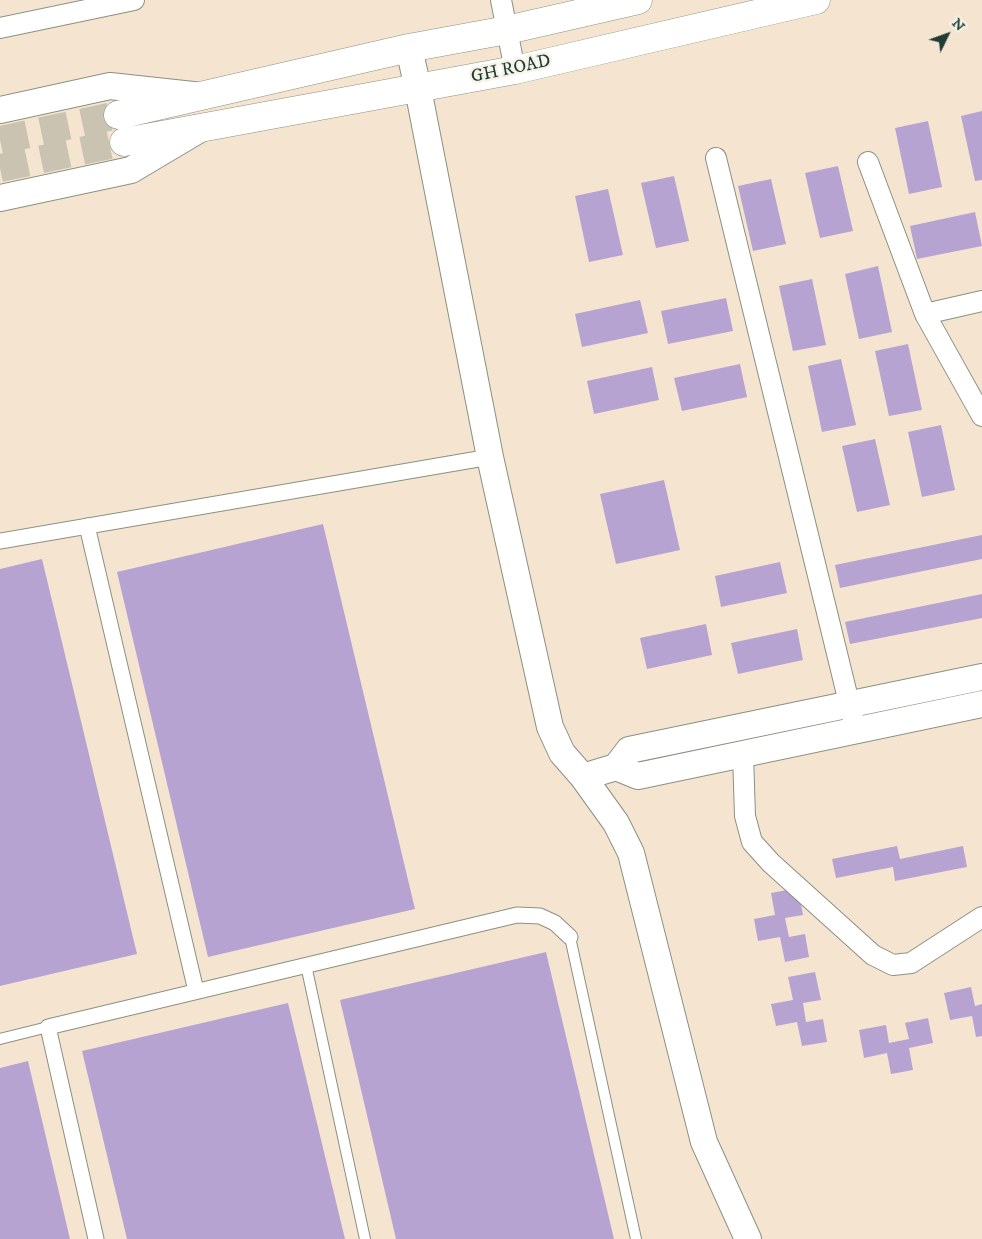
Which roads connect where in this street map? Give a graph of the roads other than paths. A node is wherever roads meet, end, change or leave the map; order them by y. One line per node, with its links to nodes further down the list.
1 (134, 0): 5 (street)
2 (501, 0): 7 (street)
3 (638, 0): 7 (main road)
4 (816, 0): 9 (main road, GH ROAD)
5 (52, 8): 6 (street)
6 (0, 28)
7 (507, 30): 8 (main road); 9 (street)
8 (409, 48): 10 (street); 11 (main road)
9 (515, 70): 10 (main road, GH ROAD)
10 (418, 88): 14 (main road, GH ROAD); 22 (street)
11 (201, 96): 12 (street); 13 (main road)
12 (0, 110)
13 (118, 115)
14 (203, 128): 15 (main road, GH ROAD); 18 (street)
15 (124, 142)
16 (716, 158): 27 (street)
17 (868, 162): 20 (street)
18 (0, 198)
19 (982, 301): 20 (street)
20 (925, 314): 21 (street)
21 (982, 416)
22 (490, 457): 23 (street); 31 (street)
23 (87, 526): 24 (street); 35 (street)
24 (0, 541)
25 (982, 677): 27 (street)
26 (982, 704): 28 (street)
27 (850, 705): 28 (street); 30 (street)
28 (856, 730): 29 (street)
29 (743, 754): 30 (street); 32 (street)
30 (616, 766): 31 (street)
31 (583, 776): 41 (street)
32 (982, 917)
33 (570, 937): 34 (street); 40 (lane)
34 (306, 965): 35 (street); 39 (lane)
35 (196, 991): 36 (street)
36 (48, 1027): 37 (lane); 38 (street)
37 (0, 1039)
38 (96, 1239)
39 (365, 1239)
40 (636, 1239)
41 (748, 1239)

